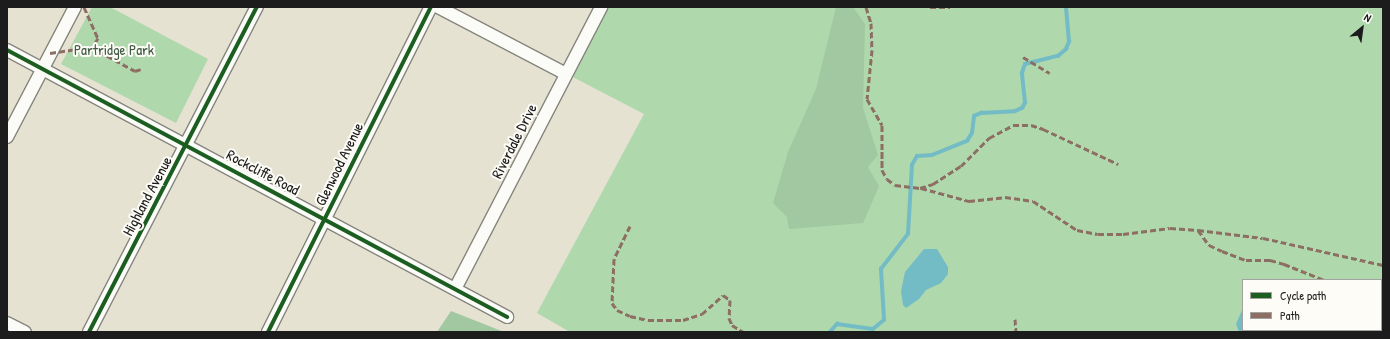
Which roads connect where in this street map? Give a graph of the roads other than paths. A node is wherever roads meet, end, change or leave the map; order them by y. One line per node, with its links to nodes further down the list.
1 (75, 7): 7 (street)
2 (257, 7): 10 (street, Highland Avenue)
3 (431, 7): 11 (street, Glenwood Avenue)
4 (438, 7): 8 (street)
5 (601, 7): 8 (street, Riverdale Drive)
6 (7, 50): 7 (street, Rockcliffe Road)
7 (42, 68): 9 (street); 10 (street, Rockcliffe Road)
8 (566, 74): 12 (street, Riverdale Drive)
9 (7, 137)
10 (187, 145): 11 (street, Rockcliffe Road); 16 (street, Highland Avenue)
11 (325, 219): 12 (street, Rockcliffe Road); 17 (street, Glenwood Avenue)
12 (456, 289): 13 (street, Rockcliffe Road)
13 (507, 317)
14 (7, 322): 15 (street)
15 (25, 332)
16 (89, 332)
17 (268, 332)

